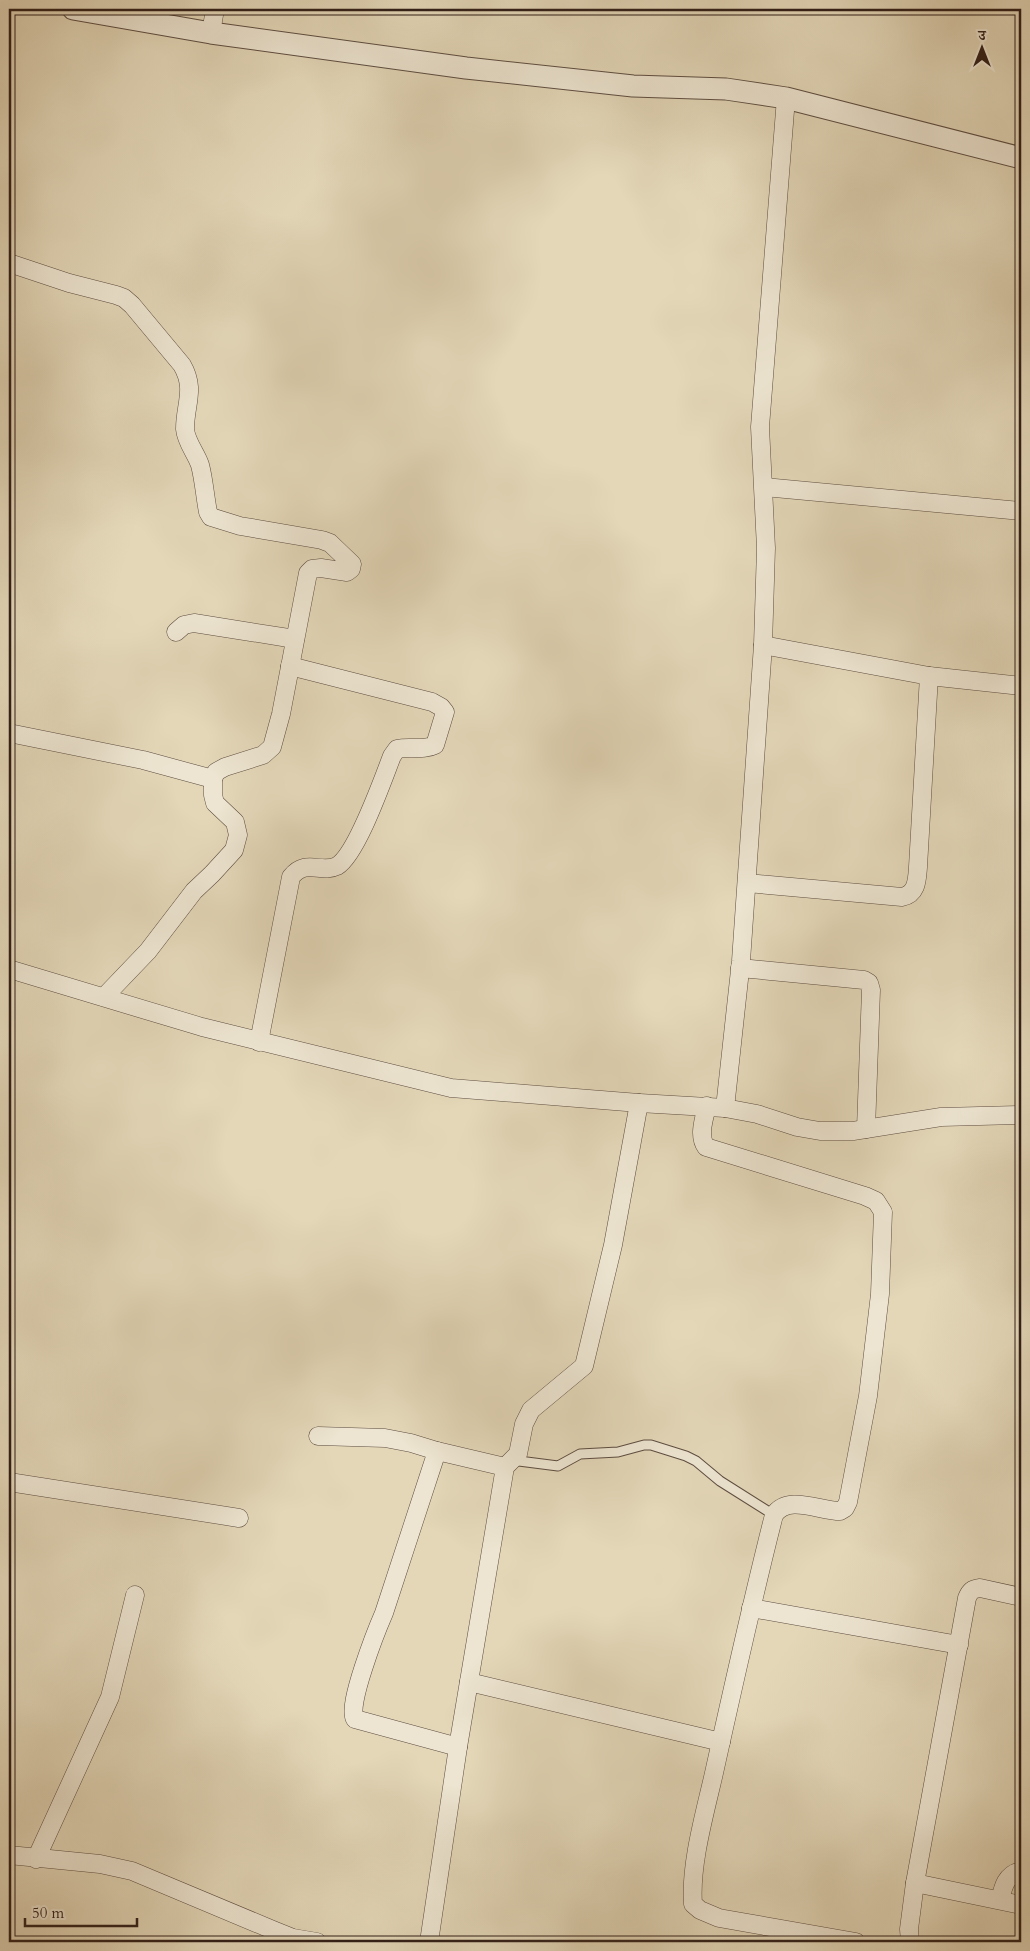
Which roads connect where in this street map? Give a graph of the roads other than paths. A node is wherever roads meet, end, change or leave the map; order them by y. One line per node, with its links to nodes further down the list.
1 (74, 9): 3 (street)
2 (215, 9): 3 (street)
3 (210, 33): 4 (street)
4 (786, 98): 5 (street); 7 (street)
5 (1021, 158)
6 (9, 263): 10 (street)
7 (764, 486): 8 (street); 11 (street)
8 (1021, 511)
9 (176, 632): 10 (street)
10 (295, 639): 12 (street)
11 (763, 645): 13 (street); 17 (street)
12 (290, 666): 16 (street); 21 (street)
13 (929, 676): 14 (street); 17 (street)
14 (1021, 686)
15 (9, 733): 16 (street)
16 (213, 779): 20 (street)
17 (747, 883): 18 (street)
18 (740, 968): 24 (street); 26 (street)
19 (9, 969): 20 (street)
20 (104, 997): 21 (street)
21 (259, 1042): 22 (street)
22 (639, 1103): 23 (street); 29 (street)
23 (707, 1106): 24 (street); 31 (street)
24 (725, 1108): 26 (street)
25 (1021, 1115): 26 (street)
26 (866, 1129)
27 (318, 1436): 28 (street)
28 (437, 1451): 29 (street); 39 (street)
29 (508, 1463): 31 (lane); 37 (street)
30 (9, 1482): 32 (street)
31 (774, 1515): 35 (street)
32 (239, 1518)
33 (135, 1595): 41 (street)
34 (1021, 1597): 36 (street)
35 (751, 1608): 36 (street); 38 (street)
36 (958, 1645): 43 (street)
37 (468, 1682): 38 (street); 39 (street)
38 (721, 1742): 48 (street)
39 (458, 1747): 47 (street)
40 (9, 1855): 41 (street)
41 (36, 1859): 46 (street)
42 (1021, 1871): 44 (street)
43 (915, 1883): 44 (street); 49 (street)
44 (1000, 1900): 45 (street)
45 (1021, 1905)
46 (317, 1942)
47 (428, 1942)
48 (856, 1942)
49 (910, 1942)

